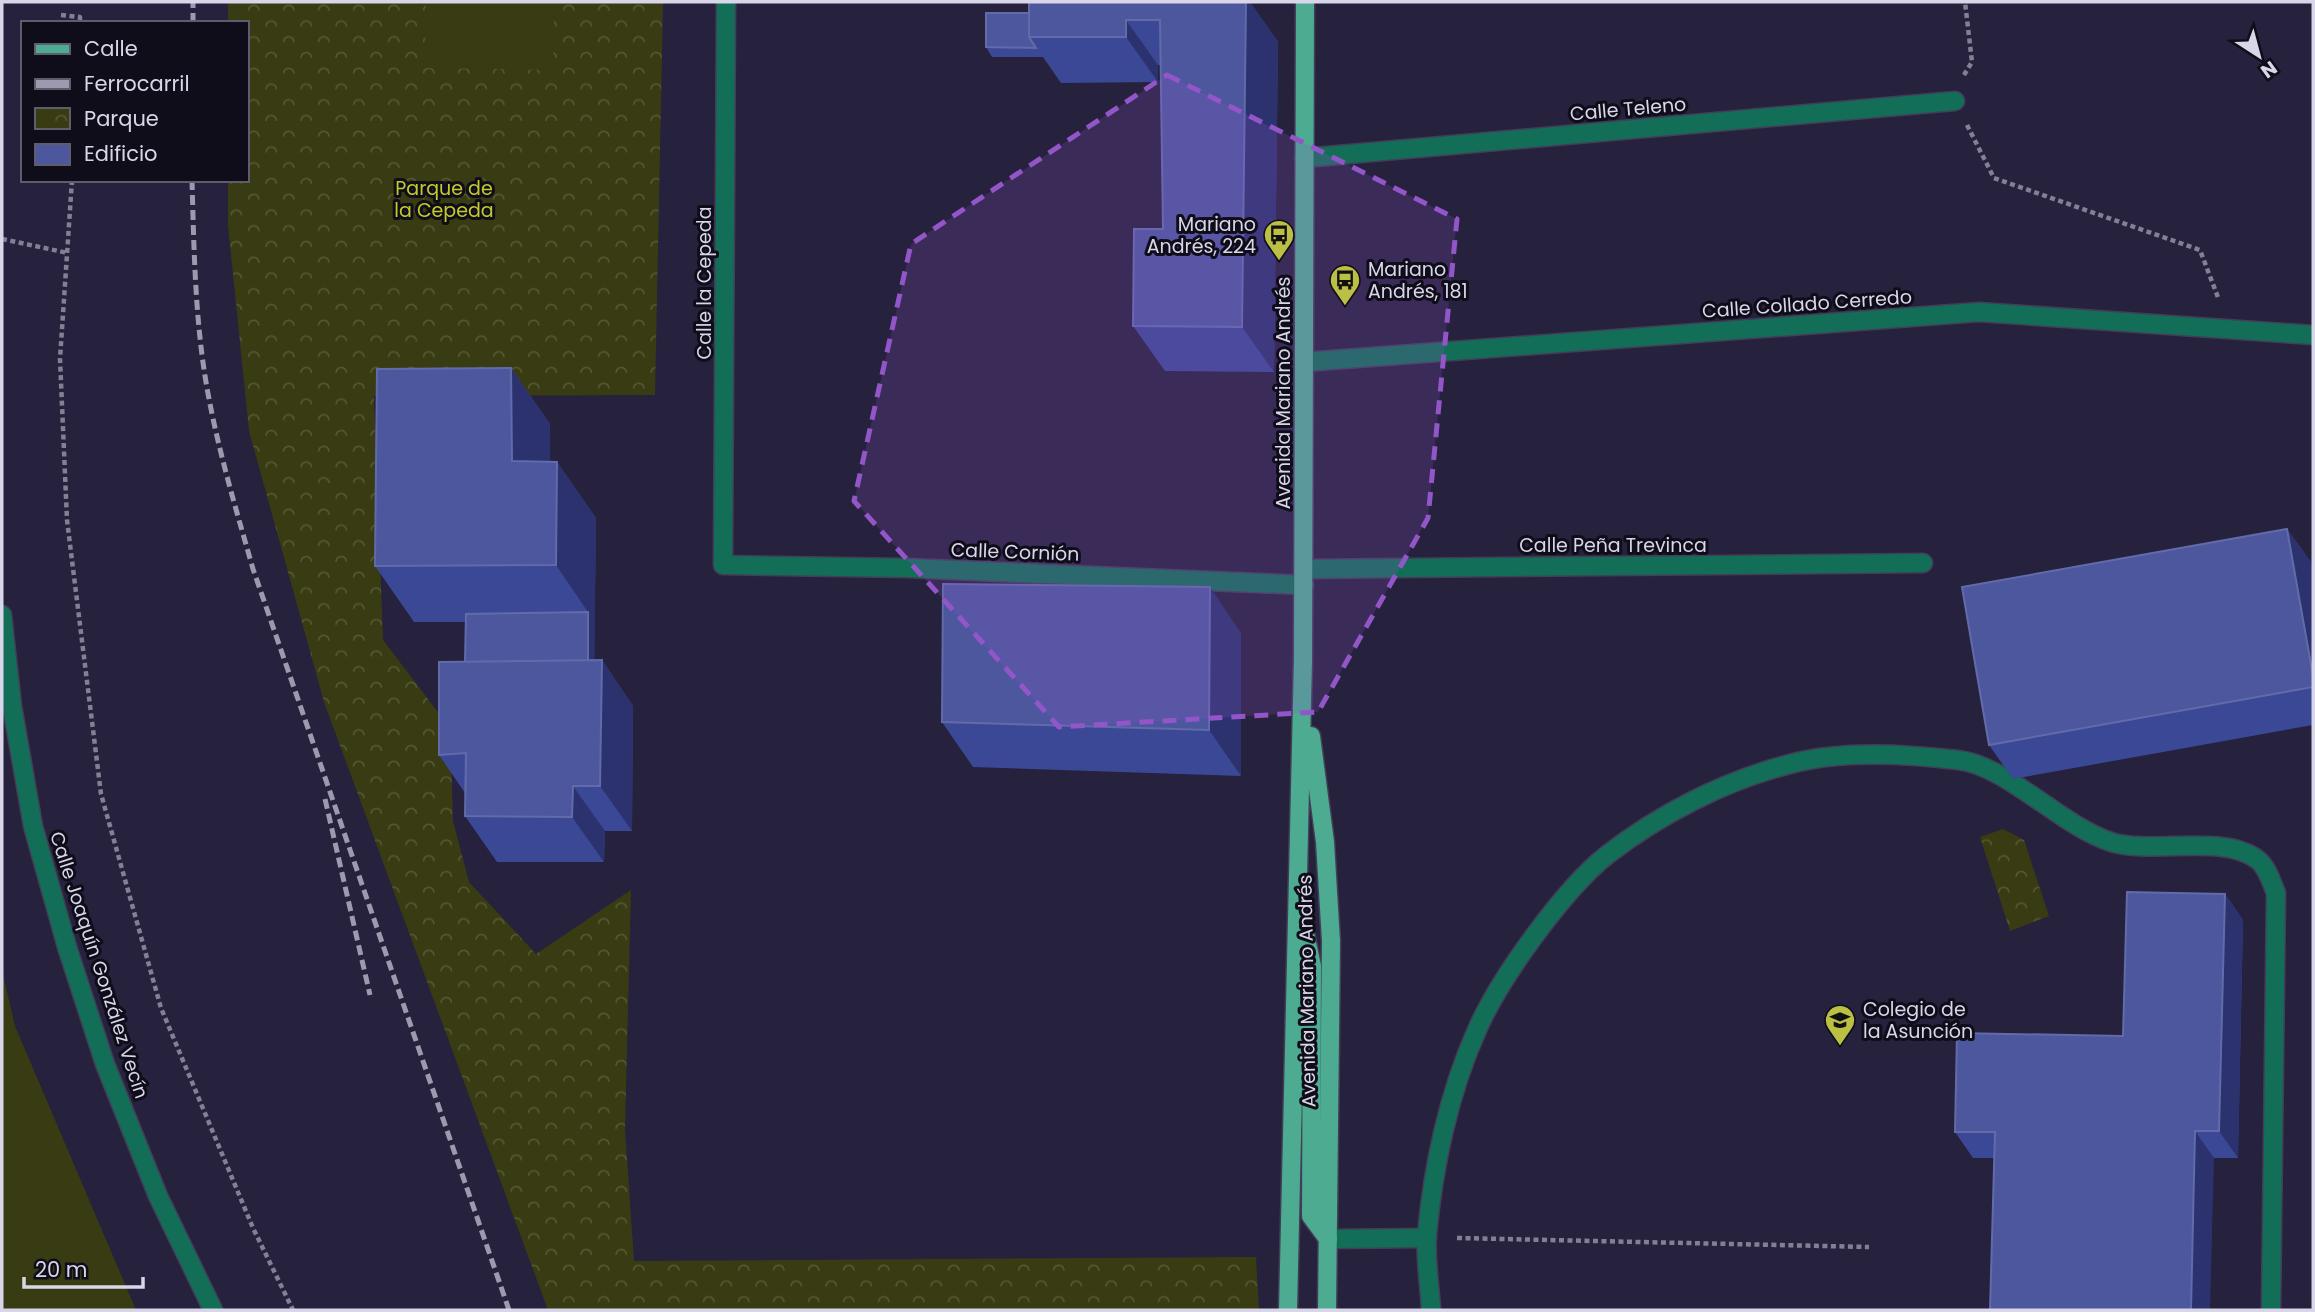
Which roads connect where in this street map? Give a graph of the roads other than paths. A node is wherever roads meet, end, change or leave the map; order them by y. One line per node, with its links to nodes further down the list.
1 (726, 2): 8 (street, Calle la Cepeda)
2 (1305, 2): 4 (main road, Avenida Mariano Andrés)
3 (1955, 101): 4 (street, Calle Teleno)
4 (1304, 158): 6 (main road, Avenida Mariano Andrés)
5 (2313, 335): 6 (street, Calle Collado Cerredo)
6 (1304, 362): 9 (main road, Avenida Mariano Andrés)
7 (1923, 563): 9 (street, Calle Peña Trevinca)
8 (723, 565): 9 (street, Calle Cornión)
9 (1304, 577): 11 (main road, Avenida Mariano Andrés)
10 (2, 615): 15 (street, Calle Joaquín González Vecín)
11 (1303, 659): 12 (main road, Avenida Mariano Andrés); 14 (main road, Avenida Mariano Andrés)
12 (1297, 898): 14 (main road, Avenida Mariano Andrés); 16 (main road, Avenida Mariano Andrés)
13 (1427, 1238): 14 (street); 18 (street); 19 (street)
14 (1328, 1239): 17 (main road, Avenida Mariano Andrés)
15 (213, 1310)
16 (1288, 1310)
17 (1327, 1310)
18 (1431, 1310)
19 (2271, 1310)

